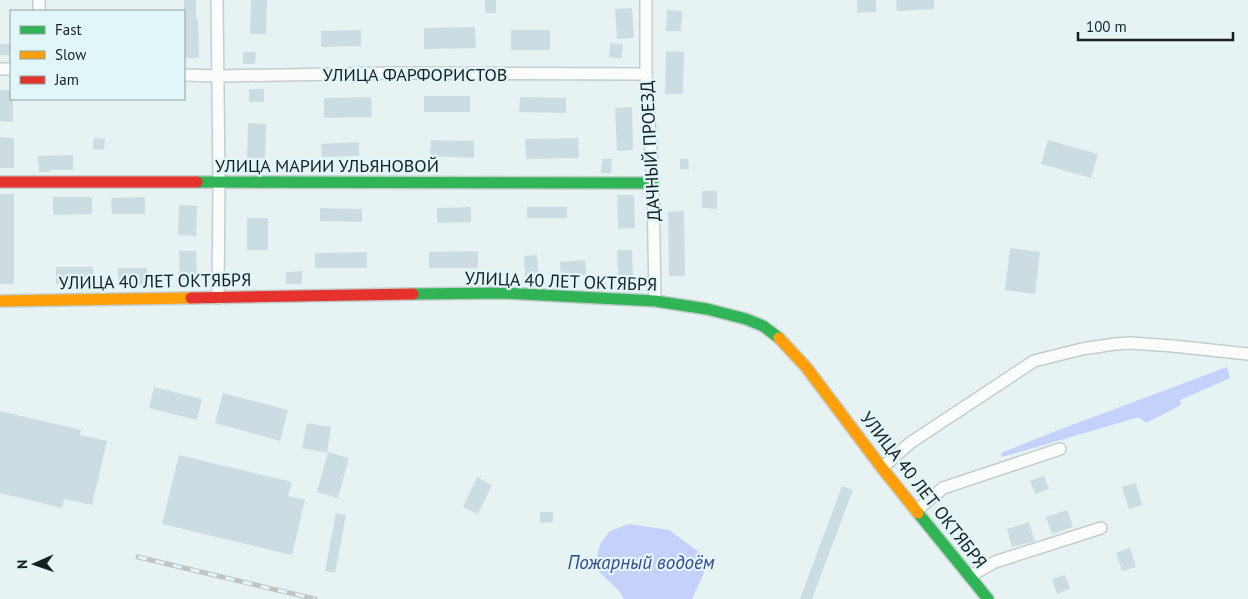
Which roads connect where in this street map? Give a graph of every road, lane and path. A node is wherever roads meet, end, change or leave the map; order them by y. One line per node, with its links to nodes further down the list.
1 (217, 0): 5 (street)
2 (646, 0): 3 (street, ДАЧНЫЙ ПРОЕЗД)
3 (646, 74): 5 (street, УЛИЦА ФАРФОРИСТОВ); 8 (street, ДАЧНЫЙ ПРОЕЗД)
4 (185, 75): 5 (street, УЛИЦА ФАРФОРИСТОВ)
5 (219, 76): 7 (street)
6 (0, 182): 7 (street, УЛИЦА МАРИИ УЛЬЯНОВОЙ)
7 (220, 182): 8 (street, УЛИЦА МАРИИ УЛЬЯНОВОЙ); 9 (street)
8 (653, 183): 11 (street, ДАЧНЫЙ ПРОЕЗД)
9 (218, 298): 10 (street, УЛИЦА 40 ЛЕТ ОКТЯБРЯ); 11 (street, УЛИЦА 40 ЛЕТ ОКТЯБРЯ)
10 (0, 301)
11 (655, 301): 14 (street, УЛИЦА 40 ЛЕТ ОКТЯБРЯ)
12 (1248, 354): 14 (street)
13 (1060, 449): 15 (street)
14 (882, 468): 15 (street, УЛИЦА 40 ЛЕТ ОКТЯБРЯ)
15 (916, 511): 17 (street, УЛИЦА 40 ЛЕТ ОКТЯБРЯ)
16 (1101, 528): 17 (street)
17 (970, 576): 18 (street, УЛИЦА 40 ЛЕТ ОКТЯБРЯ)
18 (988, 599)

